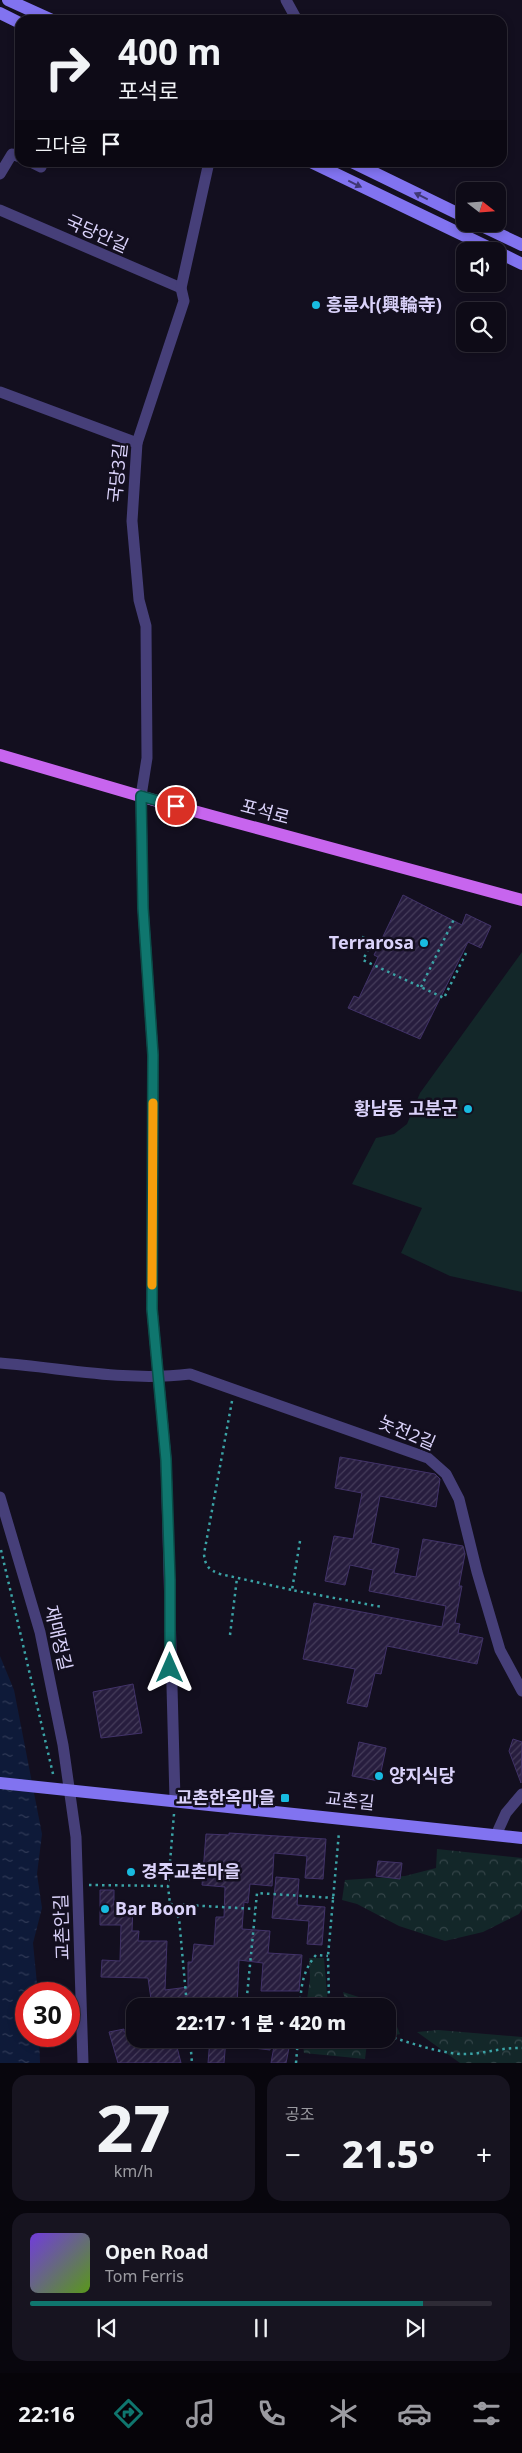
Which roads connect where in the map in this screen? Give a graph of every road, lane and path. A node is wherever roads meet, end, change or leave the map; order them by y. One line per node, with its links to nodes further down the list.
1 (8, 0): 4 (street)
2 (286, 0): 5 (street)
3 (0, 13): 6 (street)
4 (41, 15)
5 (294, 15)
6 (15, 20)
7 (15, 155): 11 (street)
8 (208, 167): 19 (street, 국당3길)
9 (321, 167): 15 (street, one-way to 15)
10 (362, 167): 13 (street, one-way to 10)
11 (0, 174)
12 (0, 210): 19 (street, 국당안길)
13 (456, 213)
14 (495, 232): 16 (street)
15 (476, 242)
16 (522, 245)
17 (506, 256): 18 (street)
18 (522, 264)
19 (181, 288): 21 (street, 국당3길)
20 (0, 392): 21 (street)
21 (137, 443): 23 (street, 국당3길)
22 (0, 755): 23 (main road, 포석로)
23 (141, 796): 24 (main road, 포석로); 30 (street, 국당3길)
24 (522, 900)
25 (454, 917): 28 (path)
26 (362, 937): 28 (path)
27 (466, 953): 28 (path)
28 (421, 987)
29 (0, 1363): 30 (street, 놋전2길)
30 (159, 1378): 31 (street, 놋전2길); 43 (street, 국당3길)
31 (234, 1390): 35 (path); 39 (street, 놋전2길)
32 (0, 1496): 41 (street, 재매정길)
33 (300, 1541): 36 (path)
34 (0, 1546): 41 (path)
35 (236, 1578): 36 (path); 38 (path)
36 (292, 1590): 37 (path)
37 (382, 1607)
38 (230, 1635)
39 (522, 1691)
40 (0, 1783): 41 (street, 교촌길)
41 (63, 1790): 43 (street, 교촌길); 47 (street, 교촌안길)
42 (522, 1794): 45 (street)
43 (175, 1800): 44 (street, 교촌길); 48 (path)
44 (340, 1818): 45 (street, 교촌길); 49 (path)
45 (496, 1835): 46 (street, 교촌길)
46 (522, 1838)
47 (78, 1884): 48 (path); 61 (street, 교촌안길)
48 (168, 1886): 50 (path)
49 (334, 1898): 51 (path); 52 (path)
50 (170, 1904): 51 (path); 53 (path)
51 (255, 1909): 54 (path)
52 (328, 1956): 55 (path); 56 (path)
53 (185, 1998)
54 (247, 1998)
55 (300, 1998)
56 (329, 1998)
57 (396, 2038): 60 (path)
58 (191, 2048): 62 (path)
59 (297, 2048): 63 (path)
60 (522, 2048)
61 (83, 2063)
62 (192, 2063)
63 (296, 2063)

